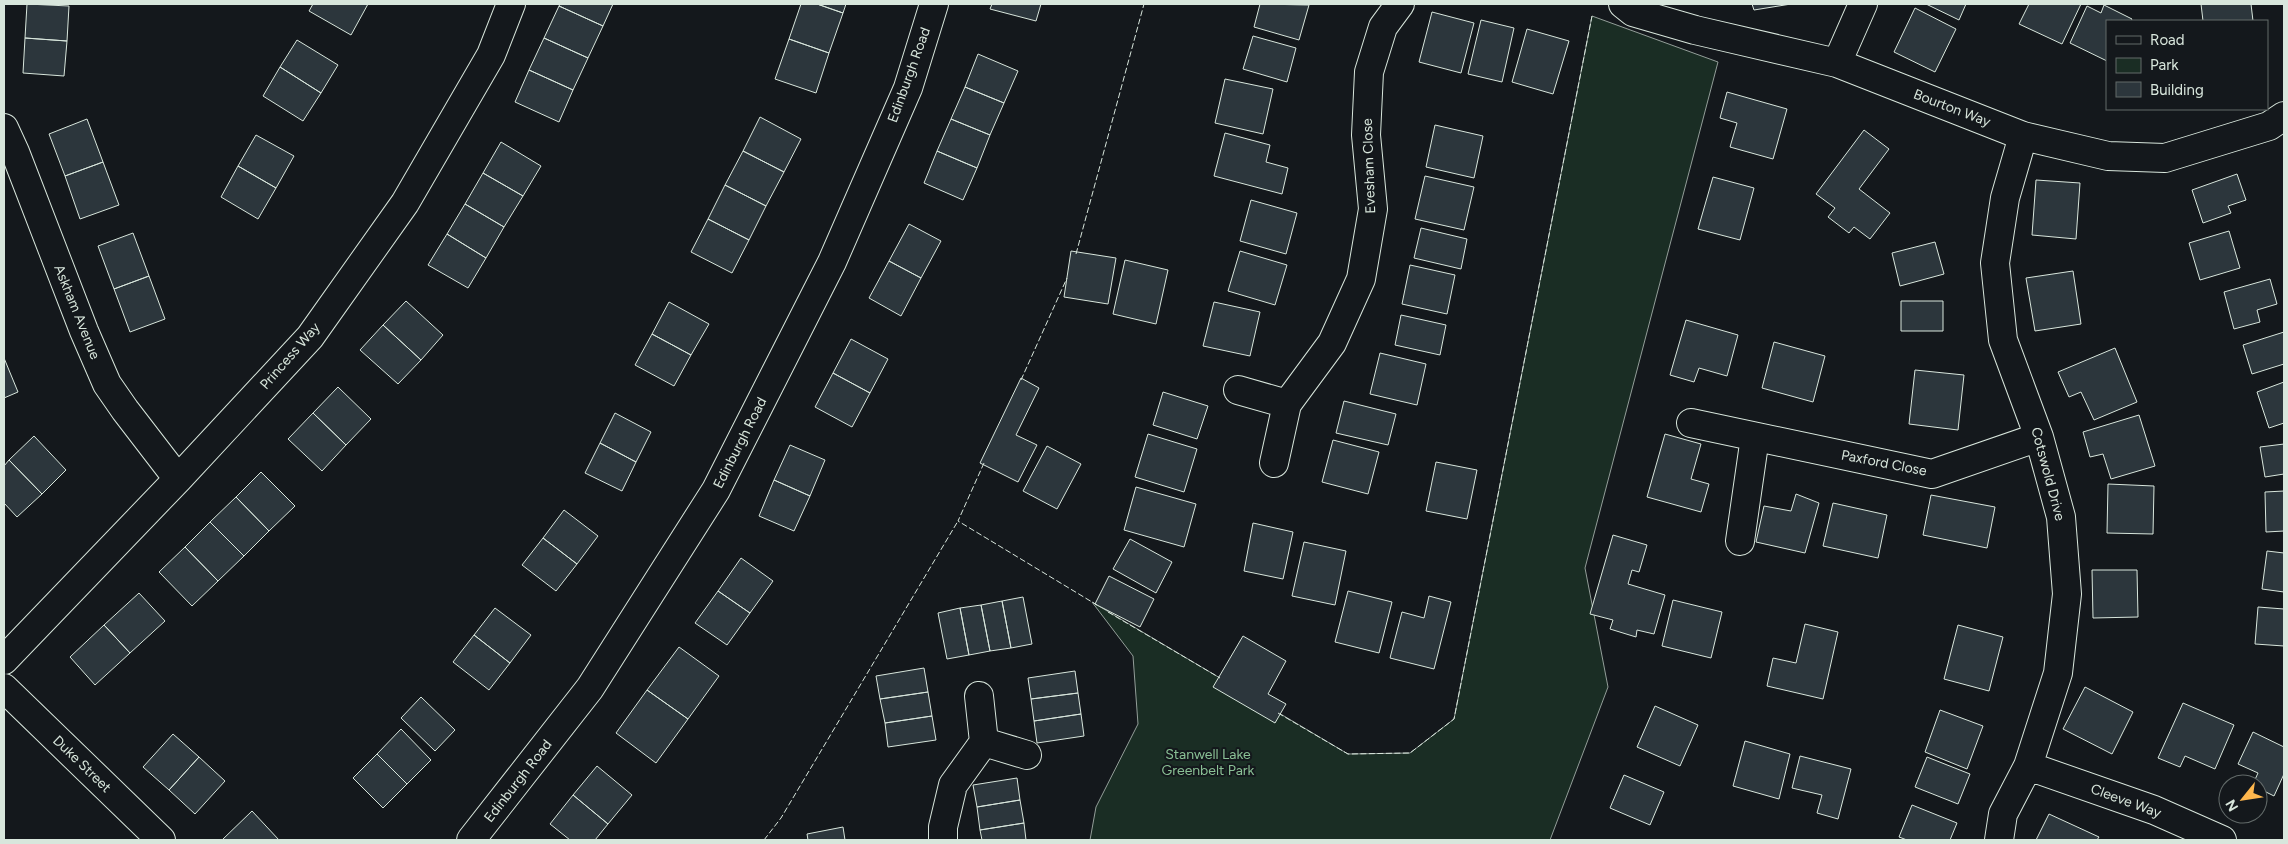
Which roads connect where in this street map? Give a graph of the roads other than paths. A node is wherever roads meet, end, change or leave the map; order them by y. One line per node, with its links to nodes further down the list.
1 (511, 4): 16 (street, Princess Way)
2 (934, 4): 25 (street, Edinburgh Road)
3 (1400, 4): 11 (street, Evesham Close)
4 (1622, 4): 6 (street, Bourton Way)
5 (1863, 4): 6 (street)
6 (1837, 64): 9 (street, Bourton Way)
7 (2284, 116): 9 (street, Bourton Way)
8 (4, 128): 16 (street, Askham Avenue)
9 (2022, 136): 14 (street, Cotswold Drive)
10 (1238, 390): 11 (street)
11 (1287, 404): 15 (street, Evesham Close)
12 (1691, 423): 13 (street, Paxford Close)
13 (1754, 437): 14 (street, Paxford Close); 17 (street)
14 (2039, 437): 23 (street, Cotswold Drive)
15 (1274, 463)
16 (178, 479): 18 (street, Princess Way)
17 (1740, 541)
18 (4, 660)
19 (4, 688): 24 (street, Duke Street)
20 (979, 696): 21 (street)
21 (984, 742): 22 (street); 26 (street)
22 (1027, 755)
23 (2028, 766): 27 (street, Cotswold Drive); 28 (street, Cleeve Way)
24 (161, 840)
25 (471, 840)
26 (943, 840)
27 (1999, 840)
28 (2222, 840)

